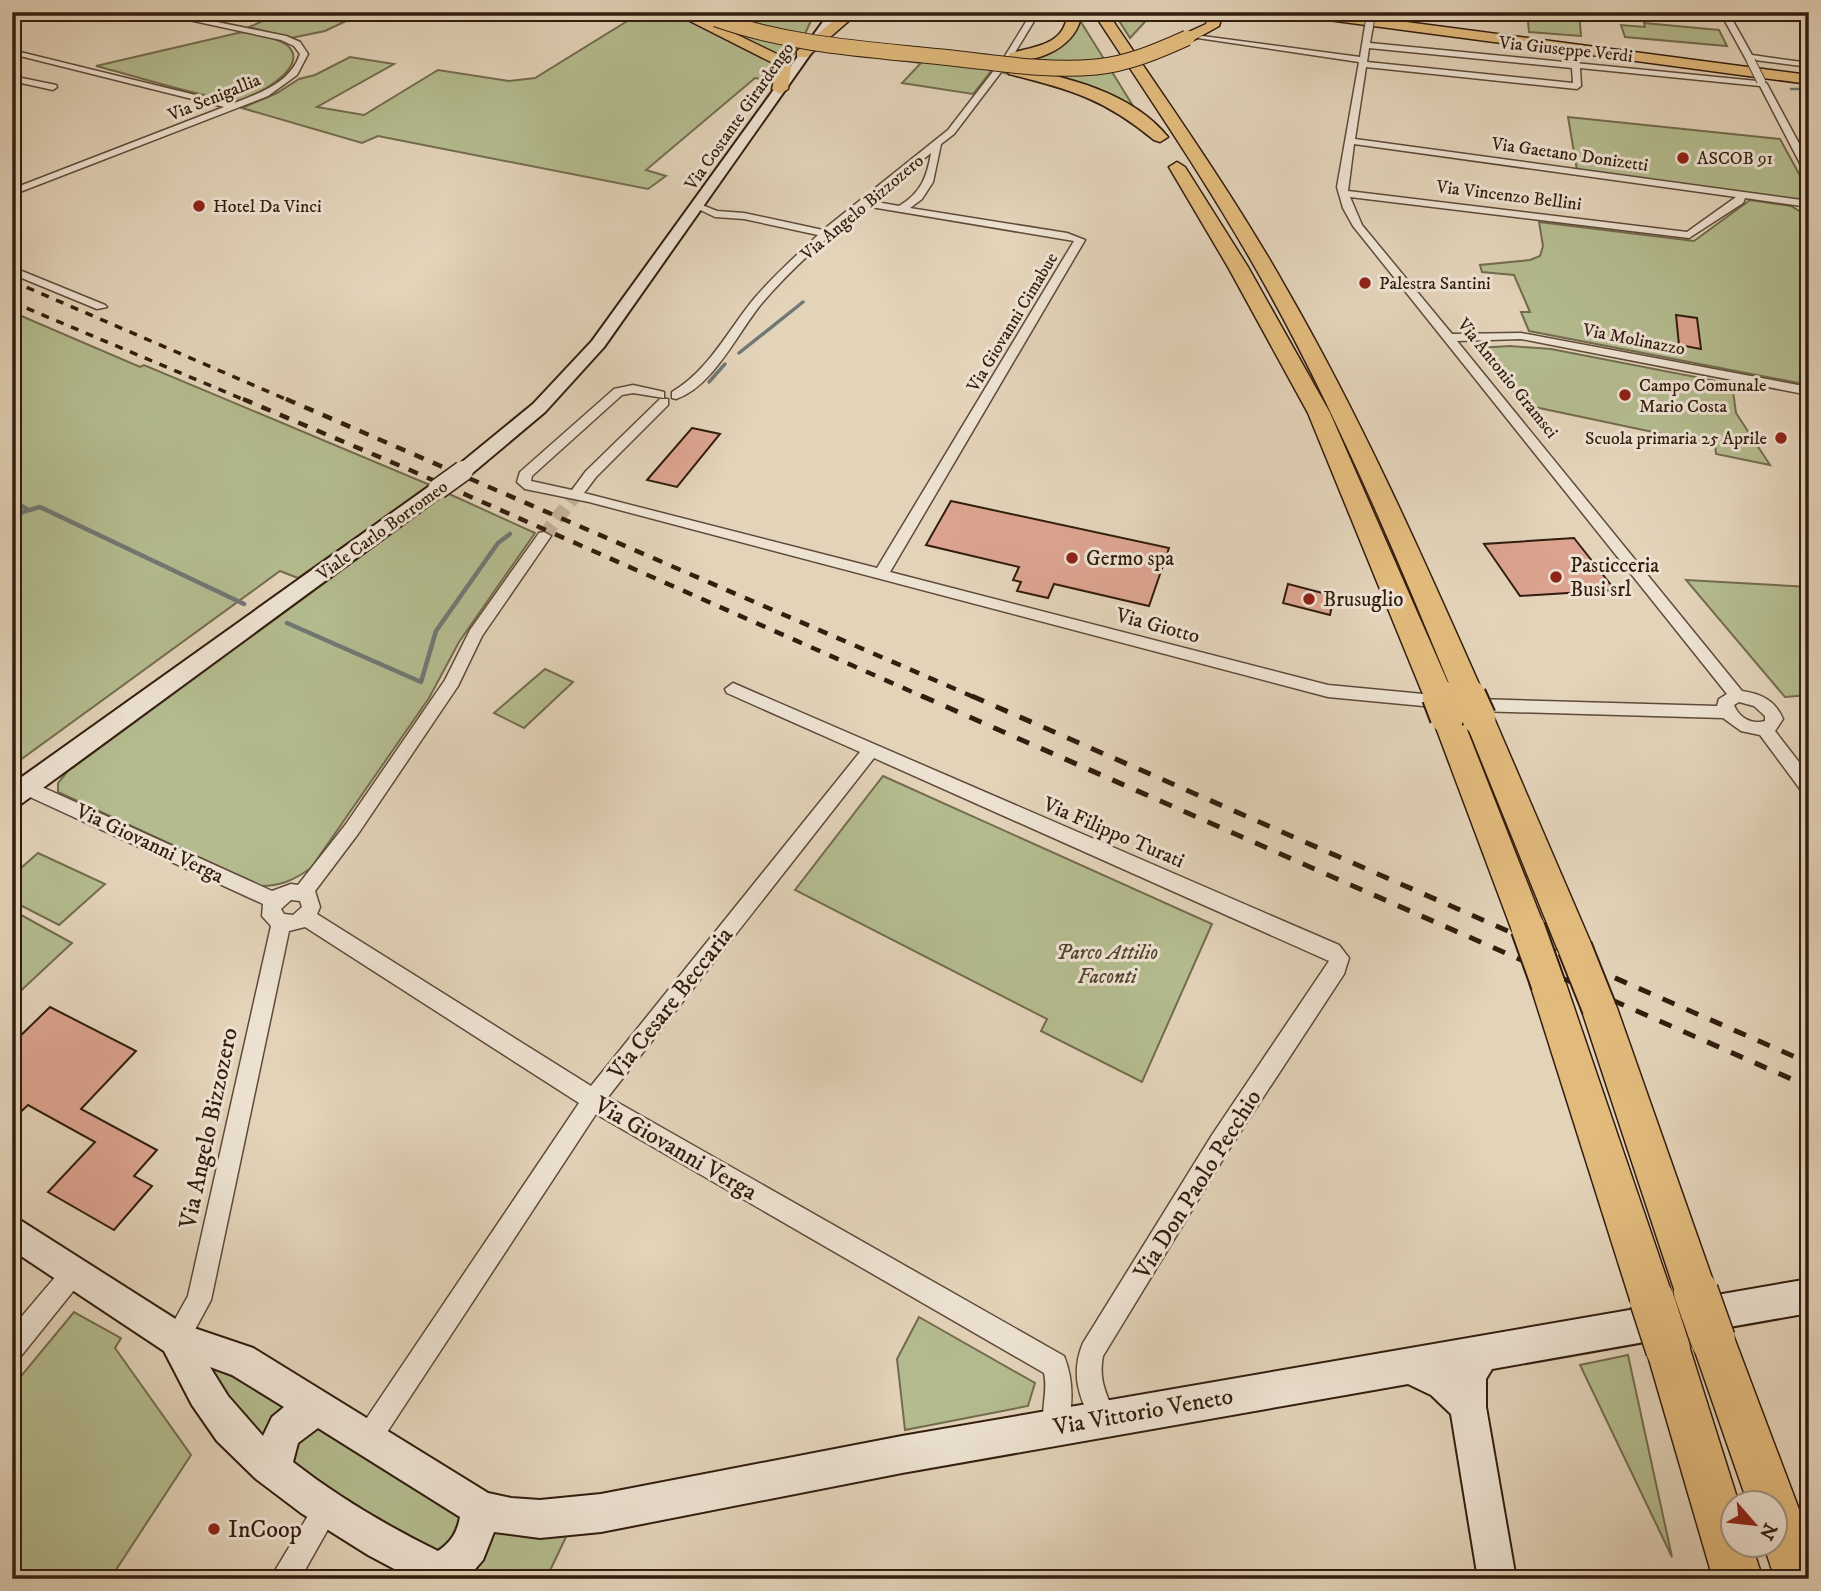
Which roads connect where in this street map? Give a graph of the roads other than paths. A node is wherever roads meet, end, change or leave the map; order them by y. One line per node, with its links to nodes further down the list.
1 (156, 12): 33 (street, Via Senigallia)
2 (679, 12): 32 (highway)
3 (700, 12): 21 (highway, bridge)
4 (819, 12): 22 (highway)
5 (835, 12): 22 (street, Via Costante Girardengo)
6 (852, 12): 22 (highway)
7 (1074, 12): 25 (highway)
8 (1086, 12): 34 (highway)
9 (1100, 12): 38 (highway)
10 (1120, 12): 38 (highway)
11 (1200, 12): 18 (highway)
12 (1206, 12): 18 (highway)
13 (1298, 12): 29 (highway)
14 (1330, 12): 29 (highway)
15 (1724, 12): 23 (street)
16 (1035, 13): 36 (street, Via Angelo Bizzozero)
17 (1371, 13): 19 (street, bridge)
18 (1194, 38): 21 (highway, bridge); 24 (street)
19 (1367, 45): 24 (street); 27 (street, Via Giuseppe Verdi)
20 (12, 52): 33 (street)
21 (886, 52): 25 (highway, bridge)
22 (802, 54): 32 (street, Via Costante Girardengo)
23 (1750, 59): 26 (street); 30 (street, bridge)
24 (1364, 62): 27 (street); 35 (street)
25 (1014, 63): 34 (highway)
26 (1809, 65)
27 (1576, 66): 30 (street, Via Giuseppe Verdi)
28 (12, 78): 31 (street)
29 (1809, 78)
30 (1762, 83): 37 (street)
31 (53, 88)
32 (780, 89): 45 (street, Via Costante Girardengo)
33 (235, 107): 39 (street, Via Senigallia)
34 (1160, 137): 93 (highway, bridge)
35 (1350, 142): 40 (street); 41 (street, Via Gaetano Donizetti)
36 (937, 143): 43 (street, Via Angelo Bizzozero); 46 (street, Via Angelo Bizzozero)
37 (1809, 171)
38 (1205, 172): 86 (highway, bridge)
39 (12, 192)
40 (1342, 193): 49 (street, Via Vincenzo Bellini); 53 (street, Via Antonio Gramsci)
41 (1741, 195): 42 (street, Via Gaetano Donizetti); 49 (street, Via Vincenzo Bellini)
42 (1787, 201): 44 (street, Via Gaetano Donizetti); 47 (street, Via Gaetano Donizetti)
43 (863, 203): 46 (street, Via Giovanni Cimabue); 50 (street, Via Angelo Bizzozero)
44 (1809, 205): 47 (street)
45 (697, 206): 50 (street); 65 (street, Viale Carlo Borromeo, bridge)
46 (901, 209): 58 (street, Via Giovanni Cimabue)
47 (1808, 211)
48 (1689, 220): 49 (street)
49 (1671, 232)
50 (825, 233): 55 (street, Via Angelo Bizzozero)
51 (12, 270): 52 (street)
52 (102, 307)
53 (1451, 338): 54 (street, Via Molinazzo); 60 (street, Via Antonio Gramsci)
54 (1809, 391)
55 (667, 398): 56 (street, Via Angelo Bizzozero); 56 (street, Via Giotto)
56 (585, 494): 58 (street, Via Giotto)
57 (544, 536): 66 (street)
58 (881, 574): 61 (street, Via Giotto)
59 (733, 689): 63 (street, Via Filippo Turati)
60 (1737, 696): 61 (street); 62 (street)
61 (1726, 712): 62 (street)
62 (1764, 729): 64 (street)
63 (870, 751): 69 (street, Via Filippo Turati); 70 (street, Via Cesare Beccaria)
64 (1809, 788)
65 (19, 792): 67 (street, Via Giovanni Verga)
66 (303, 892): 67 (street); 68 (street)
67 (277, 912): 68 (street); 74 (street, Via Angelo Bizzozero)
68 (306, 917): 70 (street, Via Giovanni Verga)
69 (1339, 958): 76 (street, Via Don Paolo Pecchio)
70 (593, 1100): 78 (street, Via Giovanni Verga); 84 (street, Via Cesare Beccaria)
71 (12, 1231): 72 (street)
72 (75, 1271): 74 (street); 75 (street)
73 (1809, 1296): 77 (street, Via Vittorio Veneto)
74 (176, 1339): 81 (street, Via Vittorio Veneto); 85 (street)
75 (12, 1347)
76 (1092, 1352): 78 (street); 82 (street, Via Don Paolo Pecchio)
77 (1481, 1354): 79 (street, Via Vittorio Veneto); 80 (street)
78 (1055, 1365): 83 (street)
79 (1412, 1368): 80 (street); 82 (street, Via Vittorio Veneto)
80 (1468, 1407): 92 (street)
81 (320, 1410): 84 (street, Via Vittorio Veneto); 85 (street)
82 (1103, 1417): 83 (street, Via Vittorio Veneto)
83 (1055, 1426): 88 (street, Via Vittorio Veneto)
84 (367, 1440): 88 (street, Via Vittorio Veneto)
85 (275, 1469): 87 (street)
86 (1767, 1490)
87 (327, 1508): 90 (street); 91 (street)
88 (479, 1508): 90 (street)
89 (1790, 1551): 94 (highway)
90 (446, 1575)
91 (284, 1579)
92 (1497, 1579)
93 (1738, 1579)
94 (1800, 1579)

